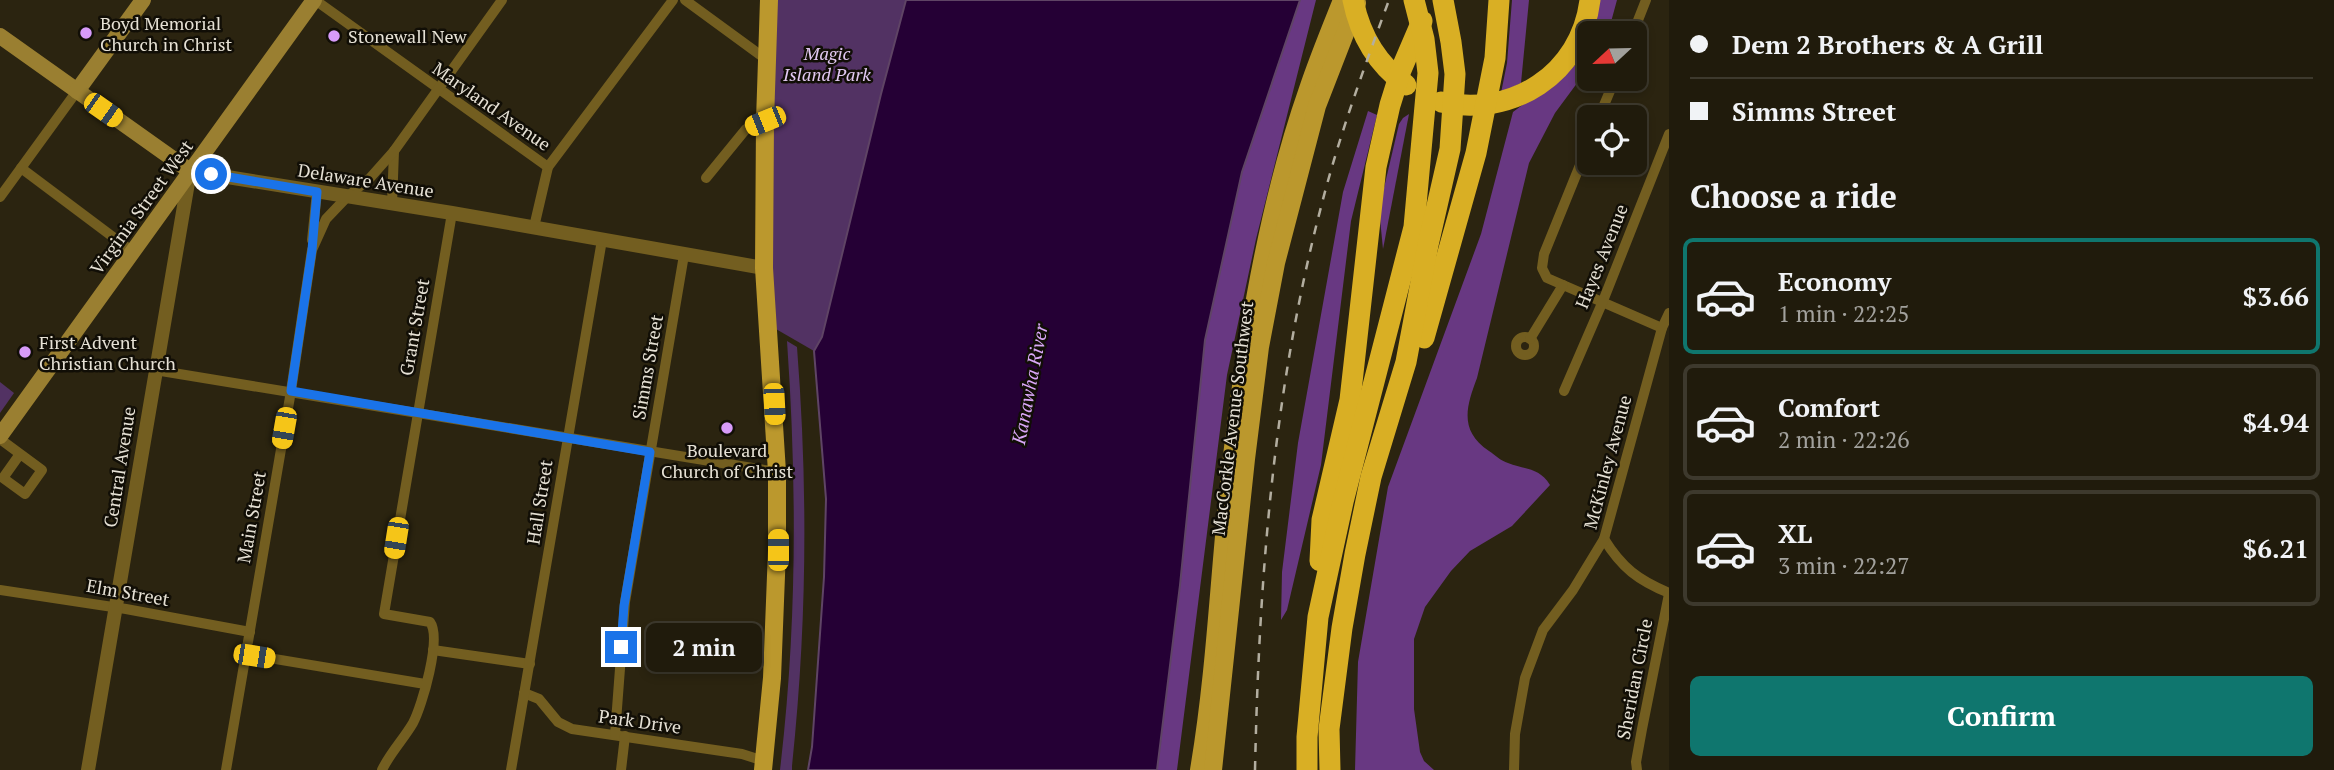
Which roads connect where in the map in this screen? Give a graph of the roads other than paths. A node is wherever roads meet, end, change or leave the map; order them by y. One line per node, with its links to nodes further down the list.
1 (143, 0): 19 (main road)
2 (314, 0): 18 (street, Maryland Avenue); 25 (main road, Virginia Street West)
3 (502, 0): 18 (street, Main Street)
4 (673, 0): 23 (street)
5 (685, 0): 17 (street)
6 (769, 0): 17 (main road)
7 (1342, 0): 72 (main road, MacCorkle Avenue Southwest)
8 (1355, 0): 13 (highway); 73 (main road, MacCorkle Avenue Southwest)
9 (1415, 0): 58 (highway)
10 (1430, 0): 58 (highway)
11 (1443, 0): 53 (highway)
12 (1499, 0): 53 (highway)
13 (1590, 0)
14 (1646, 0): 15 (street)
15 (1638, 21)
16 (0, 36): 19 (main road, Delaware Avenue)
17 (766, 60): 20 (main road)
18 (437, 89): 22 (street, Main Street); 23 (street, Maryland Avenue)
19 (77, 91): 24 (street); 25 (main road, Delaware Avenue)
20 (765, 121): 27 (street); 38 (main road)
21 (1669, 134): 40 (street, Hayes Avenue)
22 (394, 151): 30 (street, Main Street); 31 (street)
23 (548, 167): 33 (street)
24 (21, 168): 29 (street); 36 (street)
25 (190, 171): 28 (street, Delaware Avenue); 36 (main road, Virginia Street West); 44 (street, Central Avenue)
26 (1577, 173): 39 (street)
27 (706, 178)
28 (317, 192): 30 (street, Delaware Avenue); 35 (street)
29 (0, 197)
30 (346, 197): 31 (street, Delaware Avenue); 35 (street, Main Street)
31 (392, 204): 32 (street, Delaware Avenue)
32 (453, 213): 33 (street, Delaware Avenue); 47 (street, Grant Street)
33 (534, 227): 34 (street, Delaware Avenue)
34 (601, 240): 37 (street, Delaware Avenue); 49 (street, Hall Street)
35 (312, 250): 45 (street, Main Street)
36 (133, 252): 48 (main road, Virginia Street West)
37 (684, 255): 38 (street, Delaware Avenue); 50 (street, Simms Street)
38 (764, 268): 52 (main road)
39 (1563, 285): 40 (street); 43 (street)
40 (1603, 301): 42 (street); 46 (street, Hayes Avenue)
41 (1669, 313): 42 (street, McKinley Avenue)
42 (1662, 328): 54 (street, McKinley Avenue)
43 (1530, 339)
44 (155, 370): 45 (street); 57 (street, Central Avenue)
45 (291, 391): 47 (street); 59 (street, Main Street)
46 (1564, 391)
47 (417, 412): 49 (street); 60 (street, Grant Street)
48 (0, 438): 51 (street)
49 (567, 439): 50 (street); 62 (street, Hall Street)
50 (650, 452): 52 (street); 65 (street, Simms Street)
51 (20, 454)
52 (777, 472): 66 (main road)
53 (1371, 477): 75 (highway)
54 (1604, 539): 56 (street); 76 (street, McKinley Avenue)
55 (0, 590): 57 (street, Elm Street)
56 (1669, 593): 77 (street, Sheridan Circle)
57 (115, 607): 59 (street, Elm Street); 67 (street, Central Avenue)
58 (1318, 617): 74 (highway)
59 (250, 632): 61 (street, Main Street)
60 (433, 650): 62 (street); 63 (street, Grant Street)
61 (245, 654): 63 (street); 68 (street, Main Street)
62 (530, 664): 64 (street, Hall Street)
63 (425, 684): 69 (street, Grant Street)
64 (524, 692): 65 (street, Park Drive); 70 (street, Hall Street)
65 (620, 736): 66 (street, Park Drive); 71 (street, Simms Street)
66 (763, 765)
67 (88, 770)
68 (226, 770)
69 (382, 770)
70 (511, 770)
71 (621, 770)
72 (1199, 770)
73 (1213, 770)
74 (1307, 770)
75 (1330, 770)
76 (1514, 770)
77 (1637, 770)

